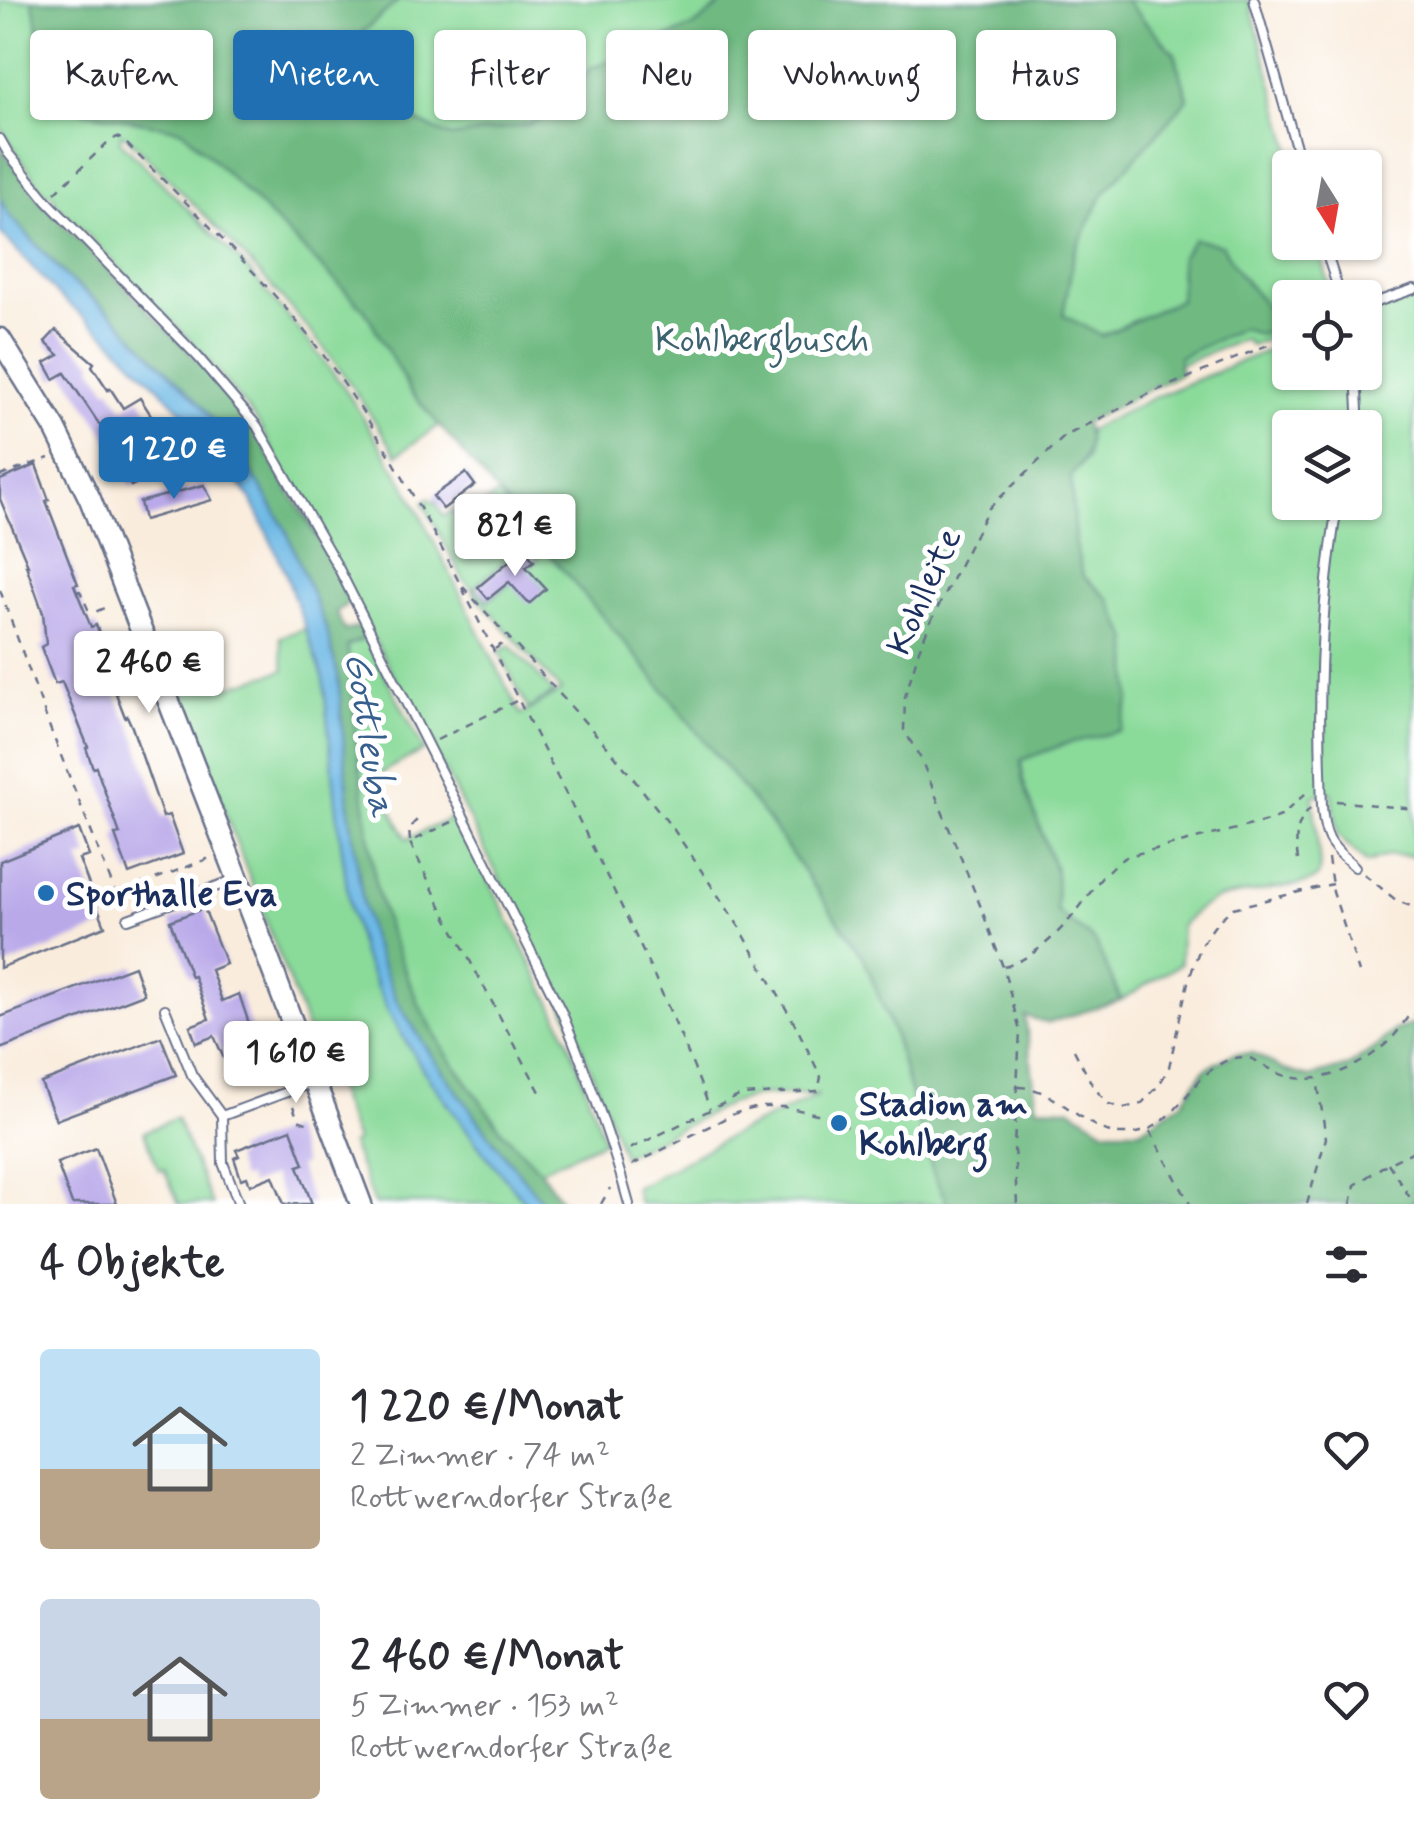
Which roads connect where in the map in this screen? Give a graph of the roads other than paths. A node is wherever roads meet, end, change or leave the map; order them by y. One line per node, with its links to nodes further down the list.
1 (1254, 0): 3 (lane)
2 (0, 138): 16 (lane)
3 (1297, 150)
4 (1414, 289): 5 (lane)
5 (1382, 300)
6 (0, 339): 9 (main road)
7 (1336, 520): 8 (lane)
8 (1356, 867)
9 (238, 878): 10 (lane); 12 (main road)
10 (128, 918)
11 (165, 1009): 13 (lane)
12 (314, 1082): 13 (lane); 15 (main road)
13 (222, 1116): 14 (lane)
14 (239, 1204)
15 (362, 1204)
16 (629, 1204)

